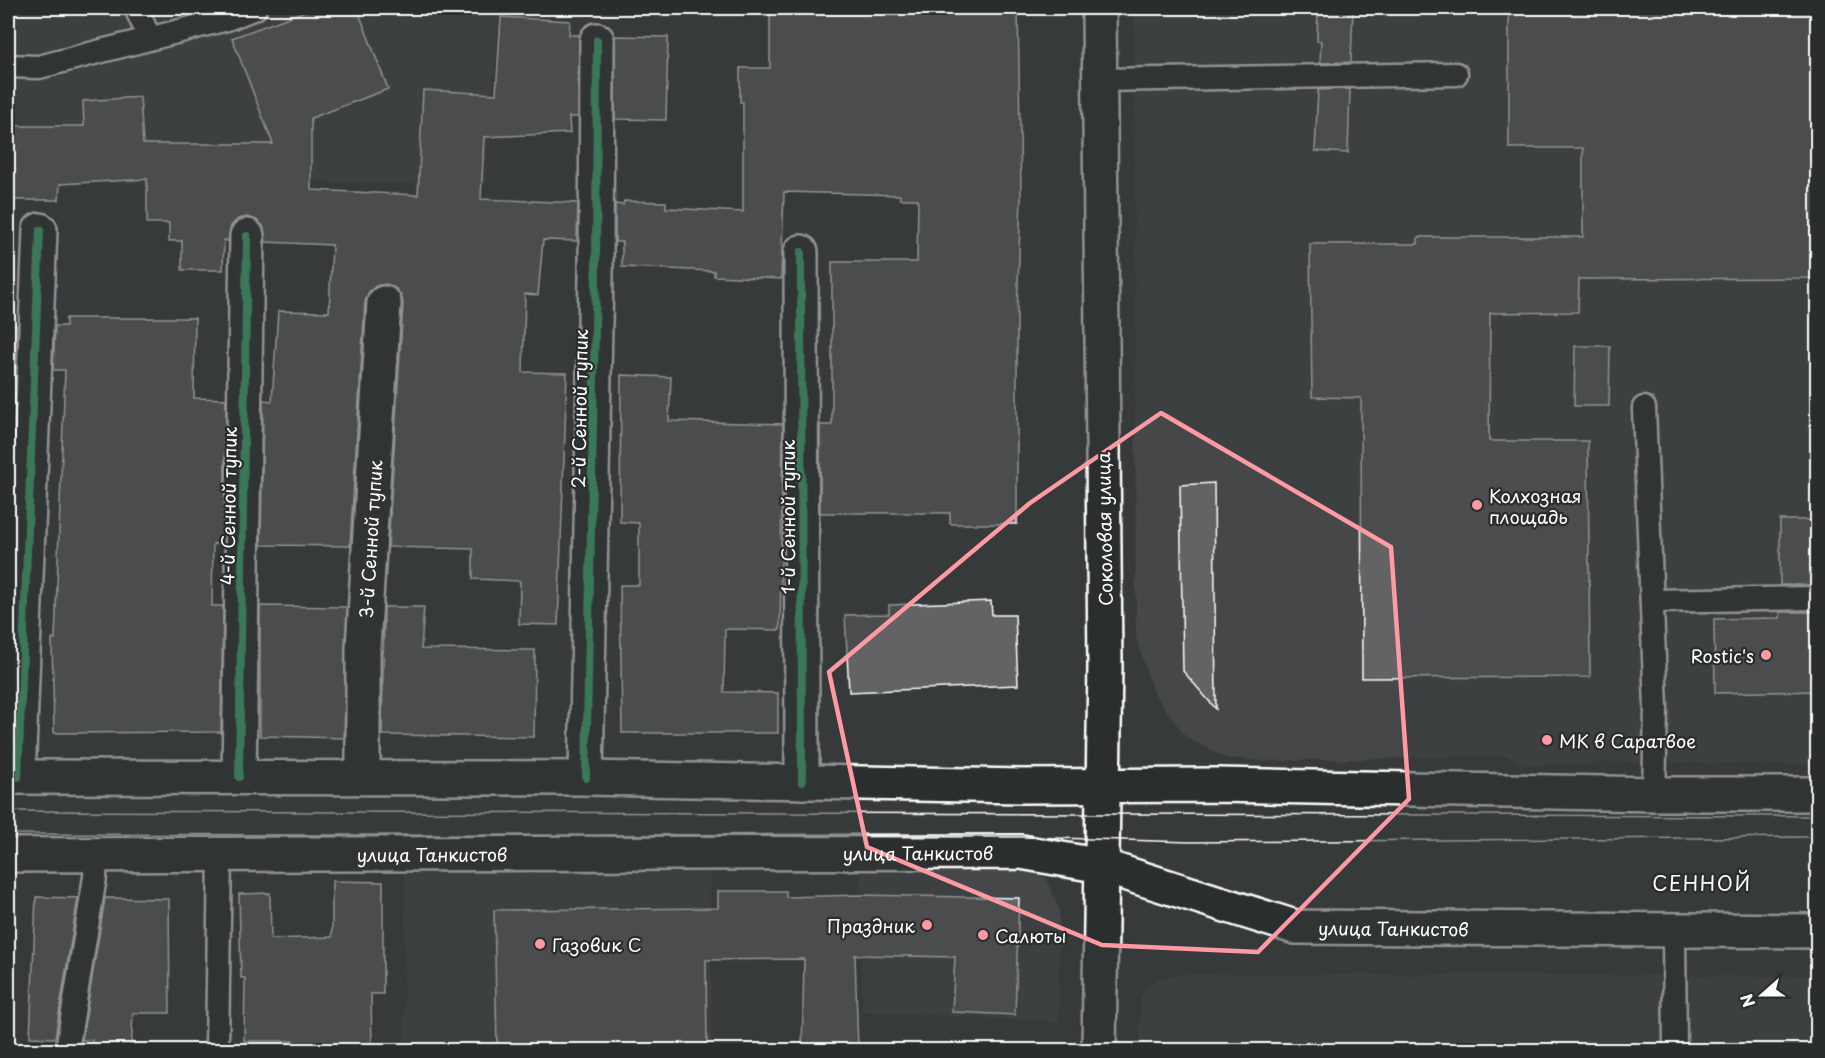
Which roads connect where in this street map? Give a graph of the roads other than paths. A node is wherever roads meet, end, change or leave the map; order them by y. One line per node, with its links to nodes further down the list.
1 (136, 8): 4 (lane)
2 (255, 8): 4 (lane)
3 (1099, 8): 8 (main road, Соколовая улица)
4 (149, 37): 6 (lane)
5 (597, 40): 19 (main road, 2-й Сенной тупик)
6 (8, 66)
7 (1456, 74): 8 (lane)
8 (1100, 80): 21 (main road, Соколовая улица)
9 (40, 230): 17 (main road)
10 (247, 236): 18 (main road, 4-й Сенной тупик)
11 (801, 252): 20 (main road, 1-й Сенной тупик)
12 (384, 303): 16 (main road, 3-й Сенной тупик)
13 (1644, 408): 15 (lane)
14 (1818, 598): 15 (lane)
15 (1652, 601): 22 (lane)
16 (363, 776): 18 (main road); 19 (main road)
17 (13, 777): 18 (main road)
18 (239, 777)
19 (586, 778): 20 (main road)
20 (802, 782): 21 (main road)
21 (1102, 784): 22 (main road); 27 (main road, Соколовая улица)
22 (1654, 794): 23 (main road)
23 (1818, 794)
24 (220, 854): 26 (main road, улица Танкистов); 27 (main road, улица Танкистов); 31 (lane)
25 (8, 855): 26 (main road, улица Танкистов)
26 (96, 855): 30 (lane)
27 (1102, 866): 28 (main road, улица Танкистов); 32 (main road, Соколовая улица)
28 (1674, 931): 29 (main road, улица Танкистов); 33 (lane)
29 (1818, 931)
30 (67, 1050)
31 (217, 1050)
32 (1099, 1050)
33 (1675, 1050)

